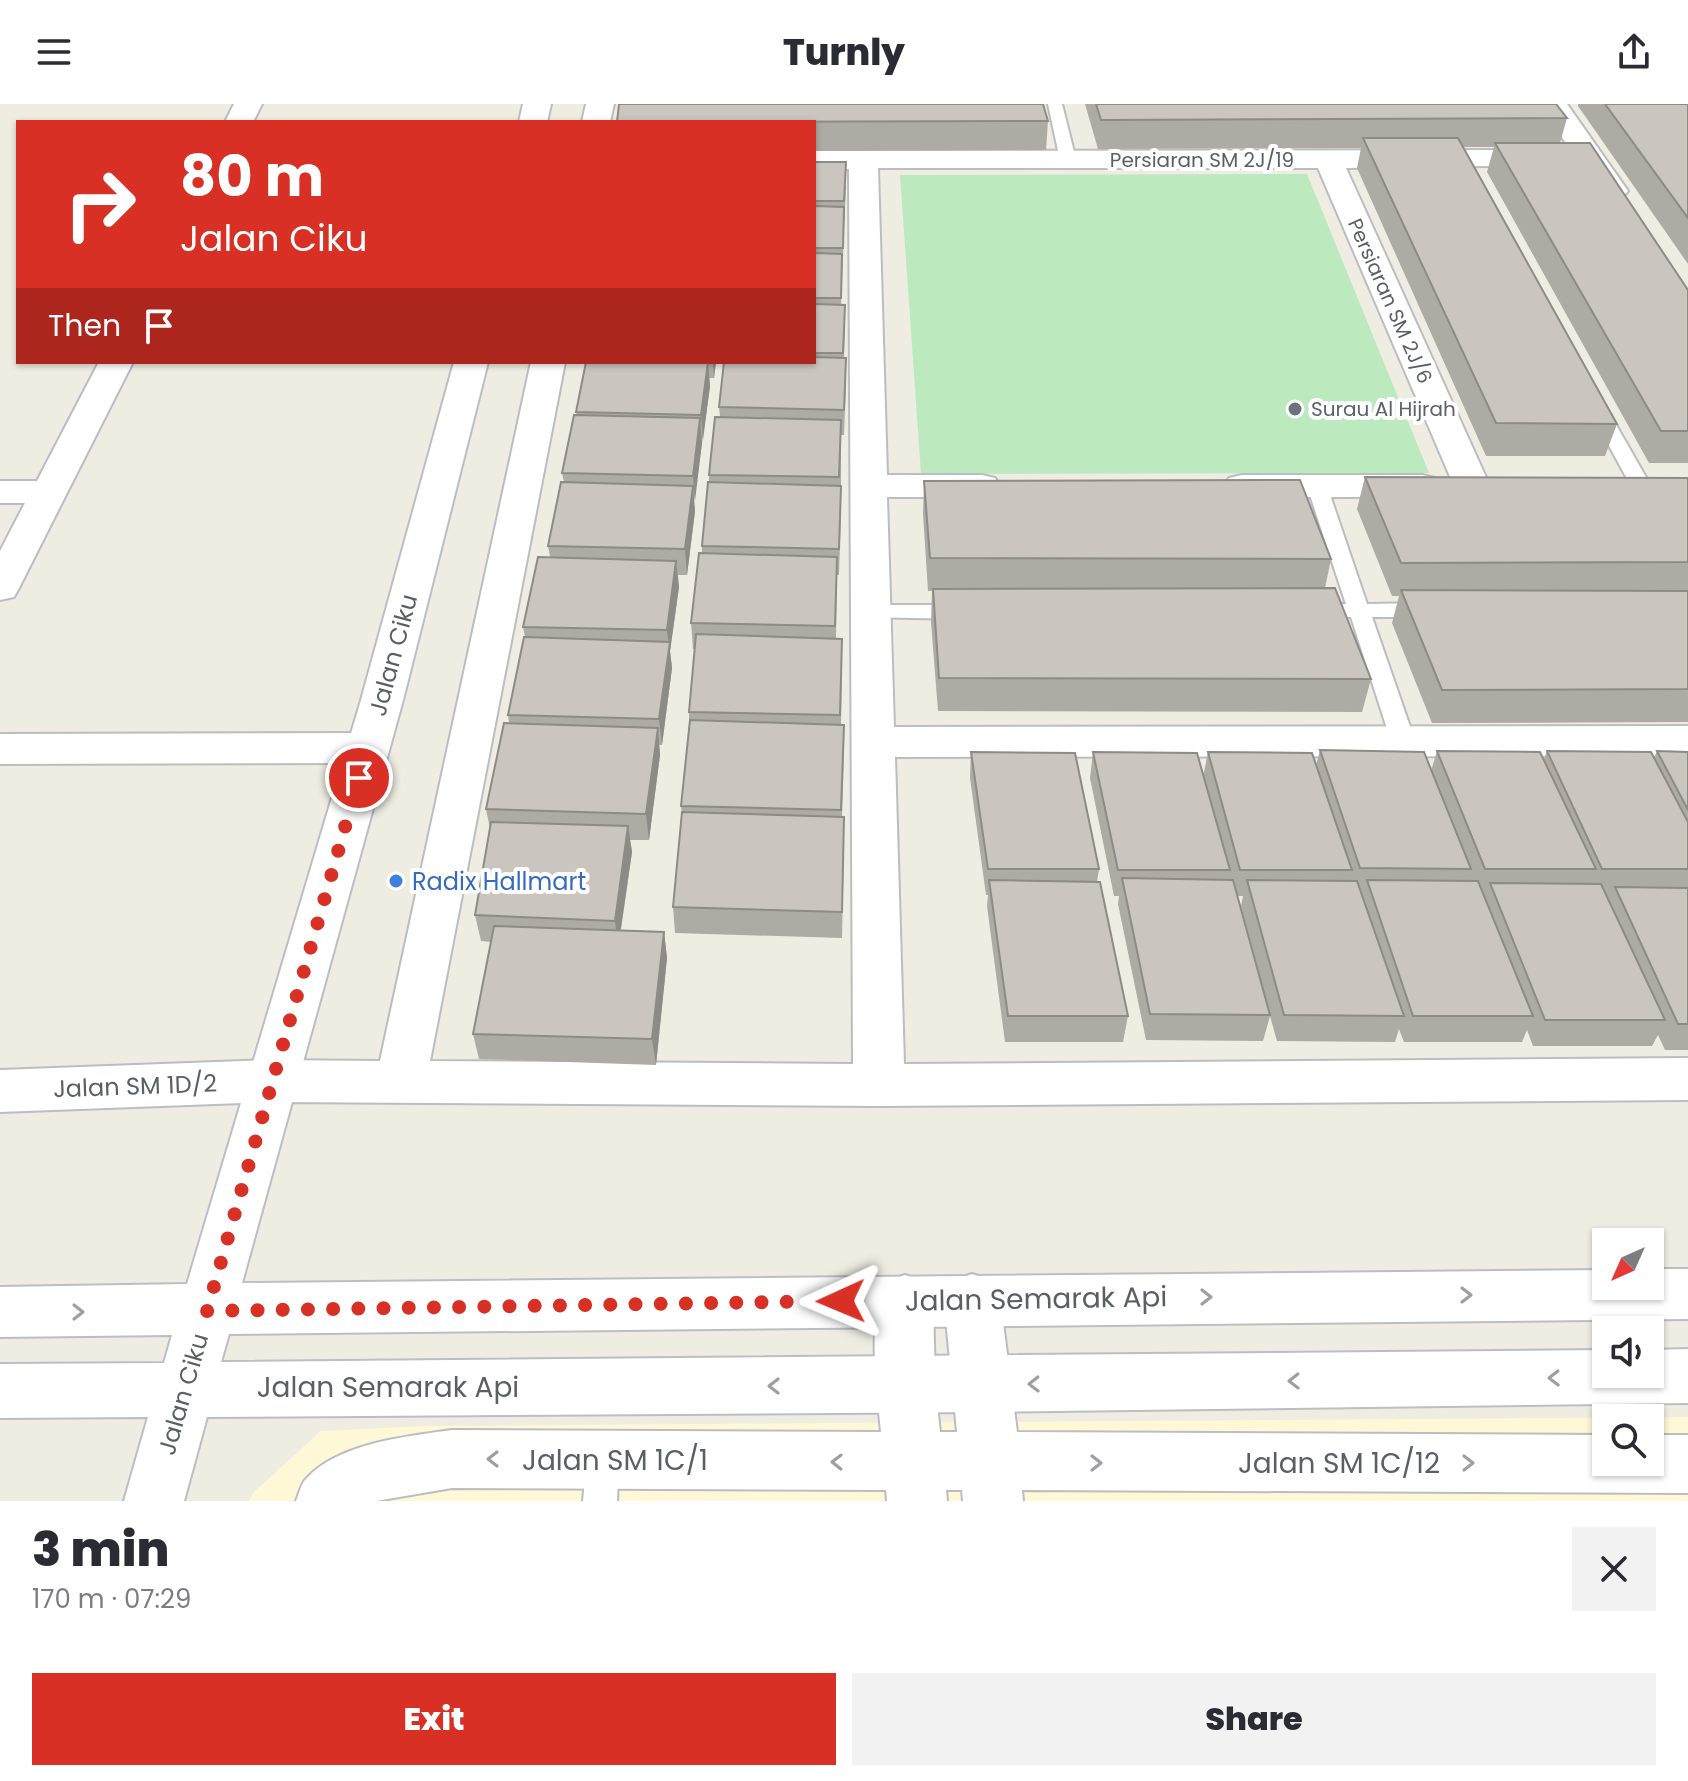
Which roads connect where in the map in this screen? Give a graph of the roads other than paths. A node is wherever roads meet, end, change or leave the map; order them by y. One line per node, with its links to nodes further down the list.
1 (1055, 104): 7 (lane)
2 (1553, 104): 4 (street)
3 (1328, 159): 4 (street, Persiaran SM 2J/19); 7 (street, Persiaran SM 2J/19); 16 (street, Persiaran SM 2J/6)
4 (1591, 159): 8 (street)
5 (816, 160): 6 (street, Persiaran SM 2J/19)
6 (863, 160): 7 (street, Persiaran SM 2J/19); 13 (street)
7 (1068, 160)
8 (1626, 211)
9 (115, 364): 19 (street)
10 (470, 364): 29 (street, Jalan Ciku)
11 (548, 364): 33 (street)
12 (1587, 391): 17 (lane)
13 (869, 486): 14 (street); 24 (street)
14 (1013, 486)
15 (1205, 486): 16 (street)
16 (1317, 486): 23 (lane)
17 (1641, 486)
18 (0, 492): 19 (street)
19 (49, 492): 20 (street)
20 (0, 588)
21 (1453, 610): 23 (lane)
22 (1296, 611): 23 (lane)
23 (1358, 611): 26 (lane)
24 (871, 612): 25 (lane); 28 (street)
25 (981, 612)
26 (1403, 741): 27 (street); 28 (street)
27 (1688, 741)
28 (873, 742): 34 (street)
29 (368, 748): 30 (street); 32 (street, Jalan Ciku)
30 (0, 749)
31 (1688, 1079): 34 (street, Jalan SM 1D/2)
32 (271, 1081): 33 (street, Jalan SM 1D/2); 35 (street, Jalan SM 1D/2); 39 (street, Jalan Ciku)
33 (400, 1084): 34 (street, Jalan SM 1D/2)
34 (879, 1085)
35 (0, 1091)
36 (1688, 1294): 37 (street, Jalan Semarak Api, one-way to 36)
37 (972, 1299): 38 (street, Jalan Semarak Api); 42 (street)
38 (905, 1300): 39 (street, Jalan Semarak Api); 43 (street)
39 (207, 1311): 40 (street, Jalan Semarak Api, one-way to 39); 44 (street, Jalan Ciku)
40 (0, 1312)
41 (1688, 1376): 42 (street, Jalan Semarak Api, one-way to 42)
42 (983, 1385): 43 (street, Jalan Semarak Api); 49 (street)
43 (906, 1386): 44 (street, Jalan Semarak Api, one-way to 44); 48 (street)
44 (184, 1388): 45 (street, Jalan Semarak Api); 50 (street, Jalan Ciku)
45 (0, 1391)
46 (1688, 1464): 49 (street, Jalan SM 1C/12, one-way to 46)
47 (601, 1480): 48 (street, Jalan SM 1C/1, one-way to 47); 51 (street, Jalan SM 1C/1, one-way to 51)
48 (916, 1482): 49 (street, Jalan SM 1C/12)
49 (992, 1482)
50 (154, 1501)
51 (326, 1501)

